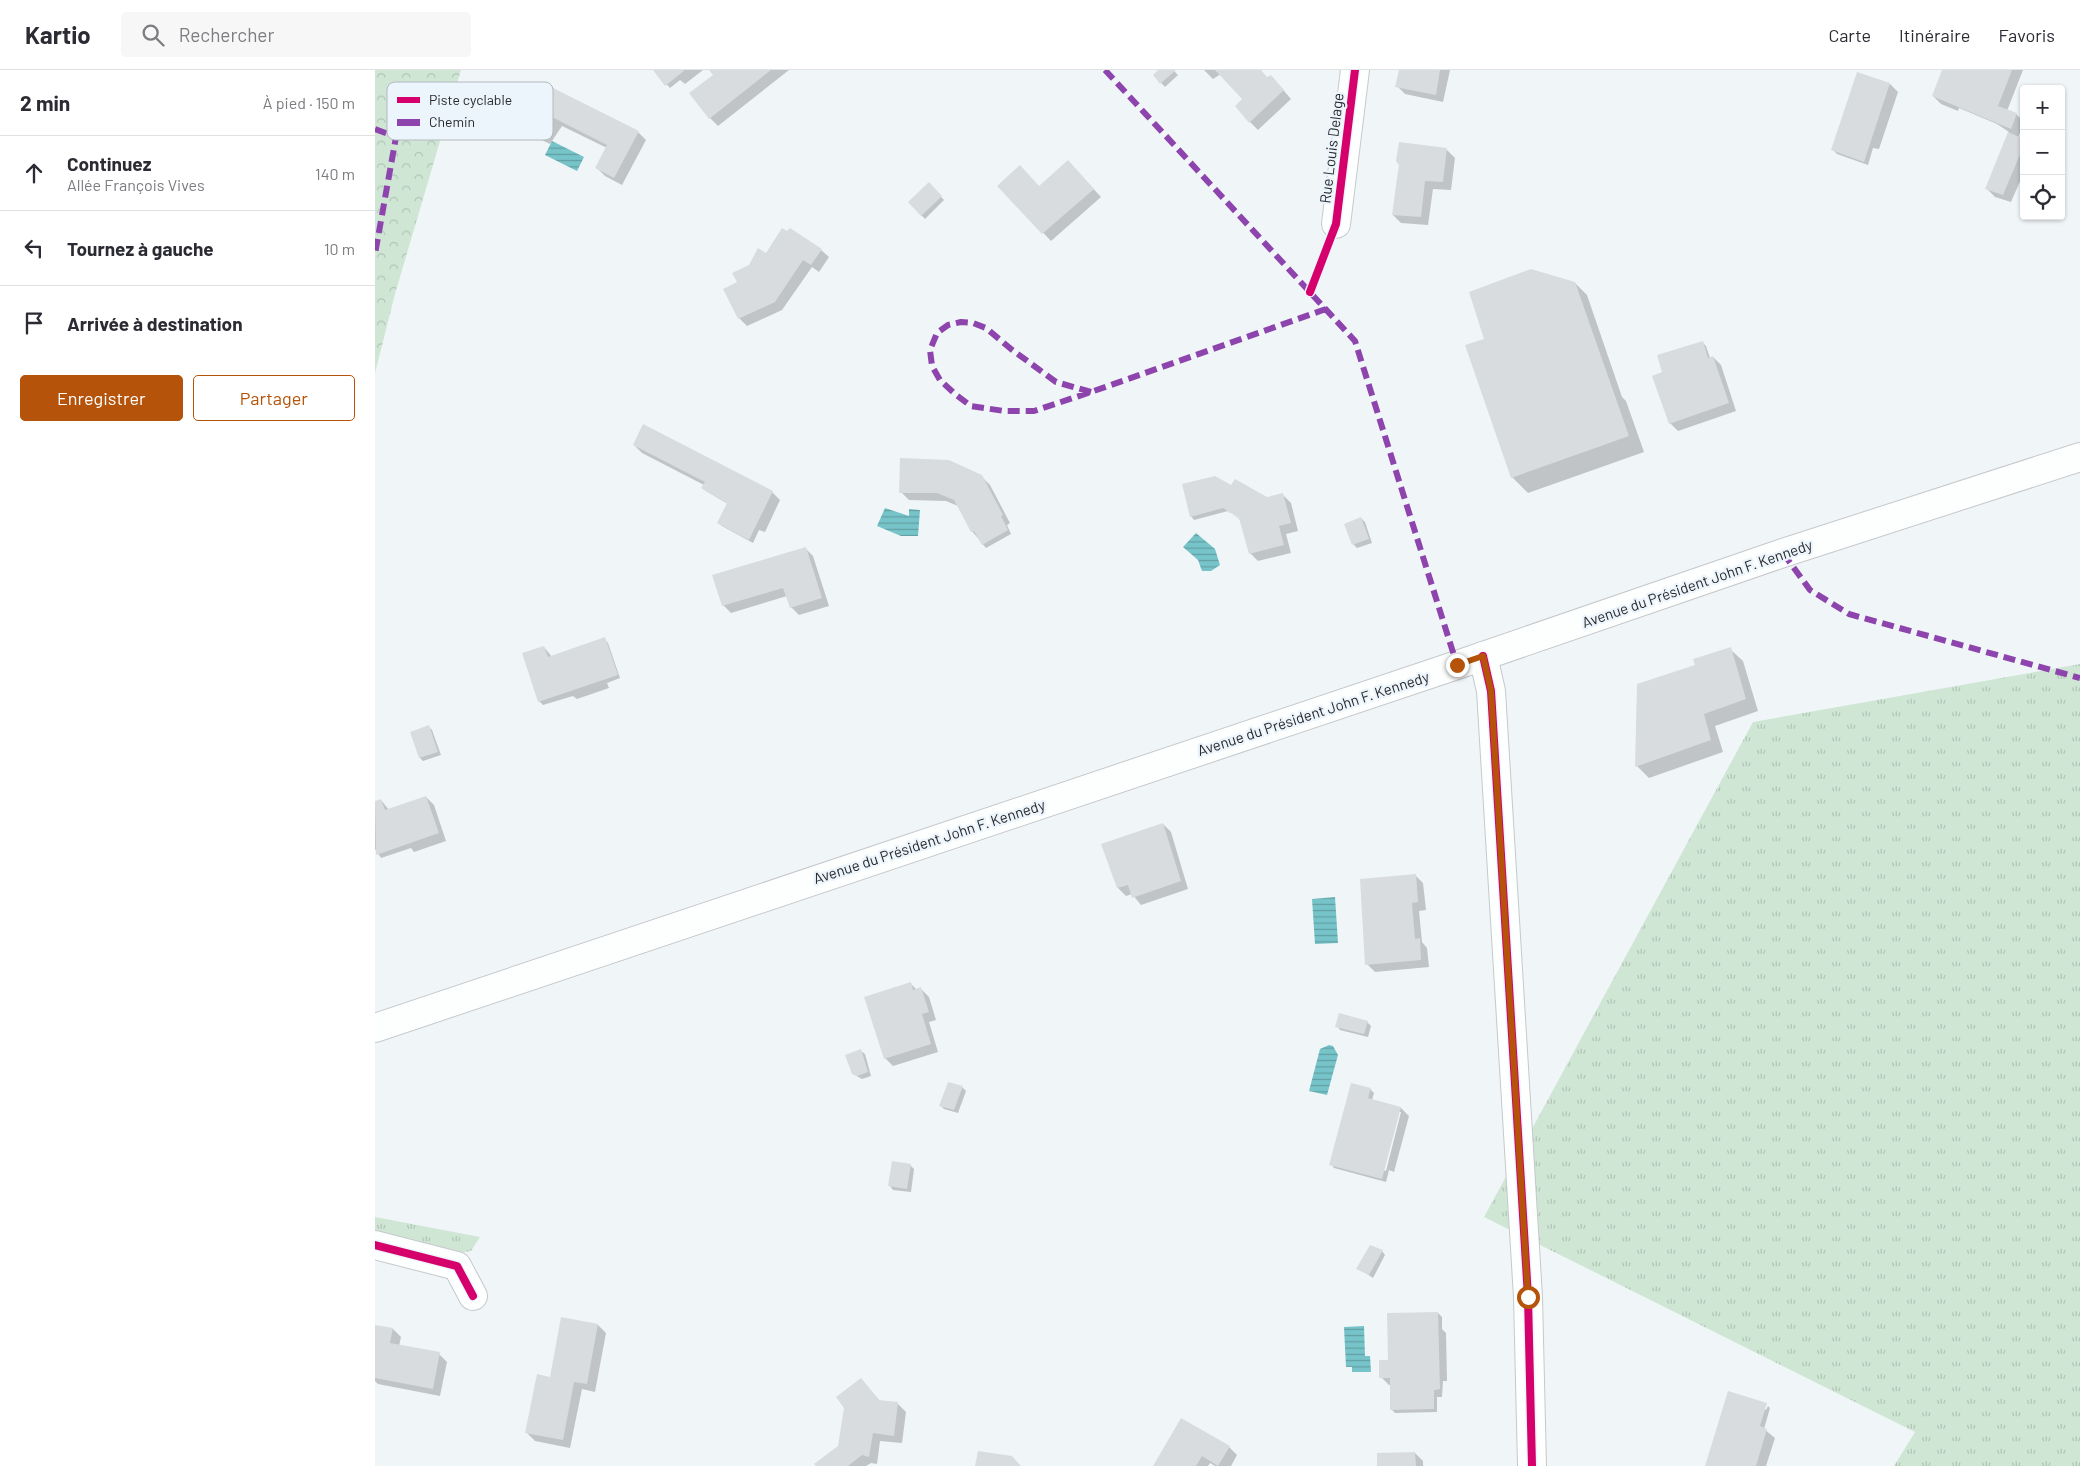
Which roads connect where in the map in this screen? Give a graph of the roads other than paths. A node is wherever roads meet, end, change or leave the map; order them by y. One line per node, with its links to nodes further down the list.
1 (1351, 72): 2 (main road, Rue Louis Delage)
2 (1336, 224)
3 (2080, 457): 4 (main road, Avenue du Président John F. Kennedy)
4 (1483, 656): 5 (main road, Avenue du Président John F. Kennedy); 8 (main road)
5 (375, 1028)
6 (375, 1245): 7 (main road)
7 (473, 1296)
8 (1533, 1466)

